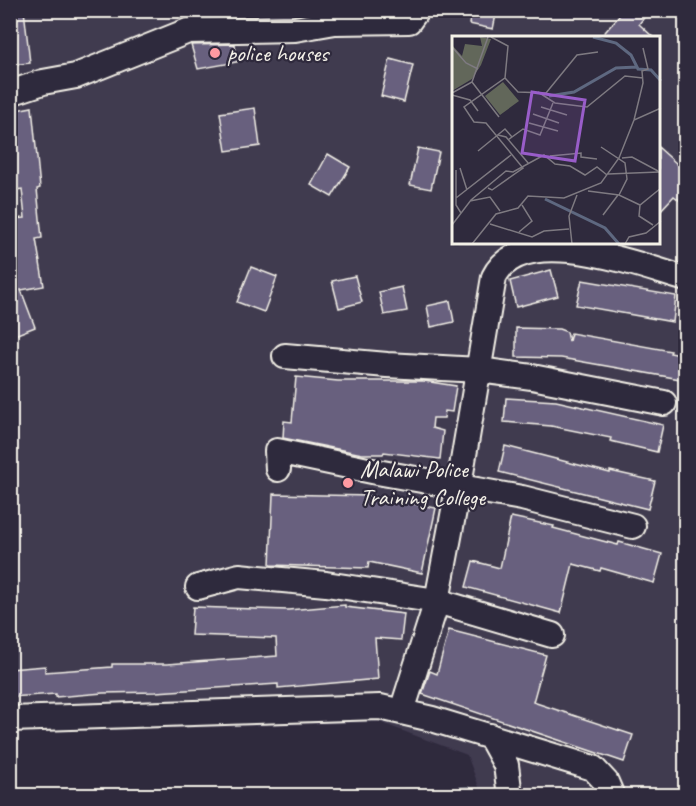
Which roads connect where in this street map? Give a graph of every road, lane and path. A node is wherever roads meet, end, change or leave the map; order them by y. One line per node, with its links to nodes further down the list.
1 (330, 16): 2 (street); 3 (street)
2 (413, 16)
3 (10, 93)
4 (686, 279): 6 (street)
5 (285, 356): 6 (street)
6 (479, 370): 7 (street); 9 (street)
7 (664, 403)
8 (278, 469): 9 (street)
9 (458, 487): 10 (street); 12 (street)
10 (633, 526)
11 (198, 587): 12 (street)
12 (437, 601): 13 (street); 14 (street)
13 (552, 635)
14 (402, 711): 15 (street); 16 (street)
15 (10, 719)
16 (490, 736): 17 (street); 18 (street)
17 (510, 795)
18 (612, 795)

